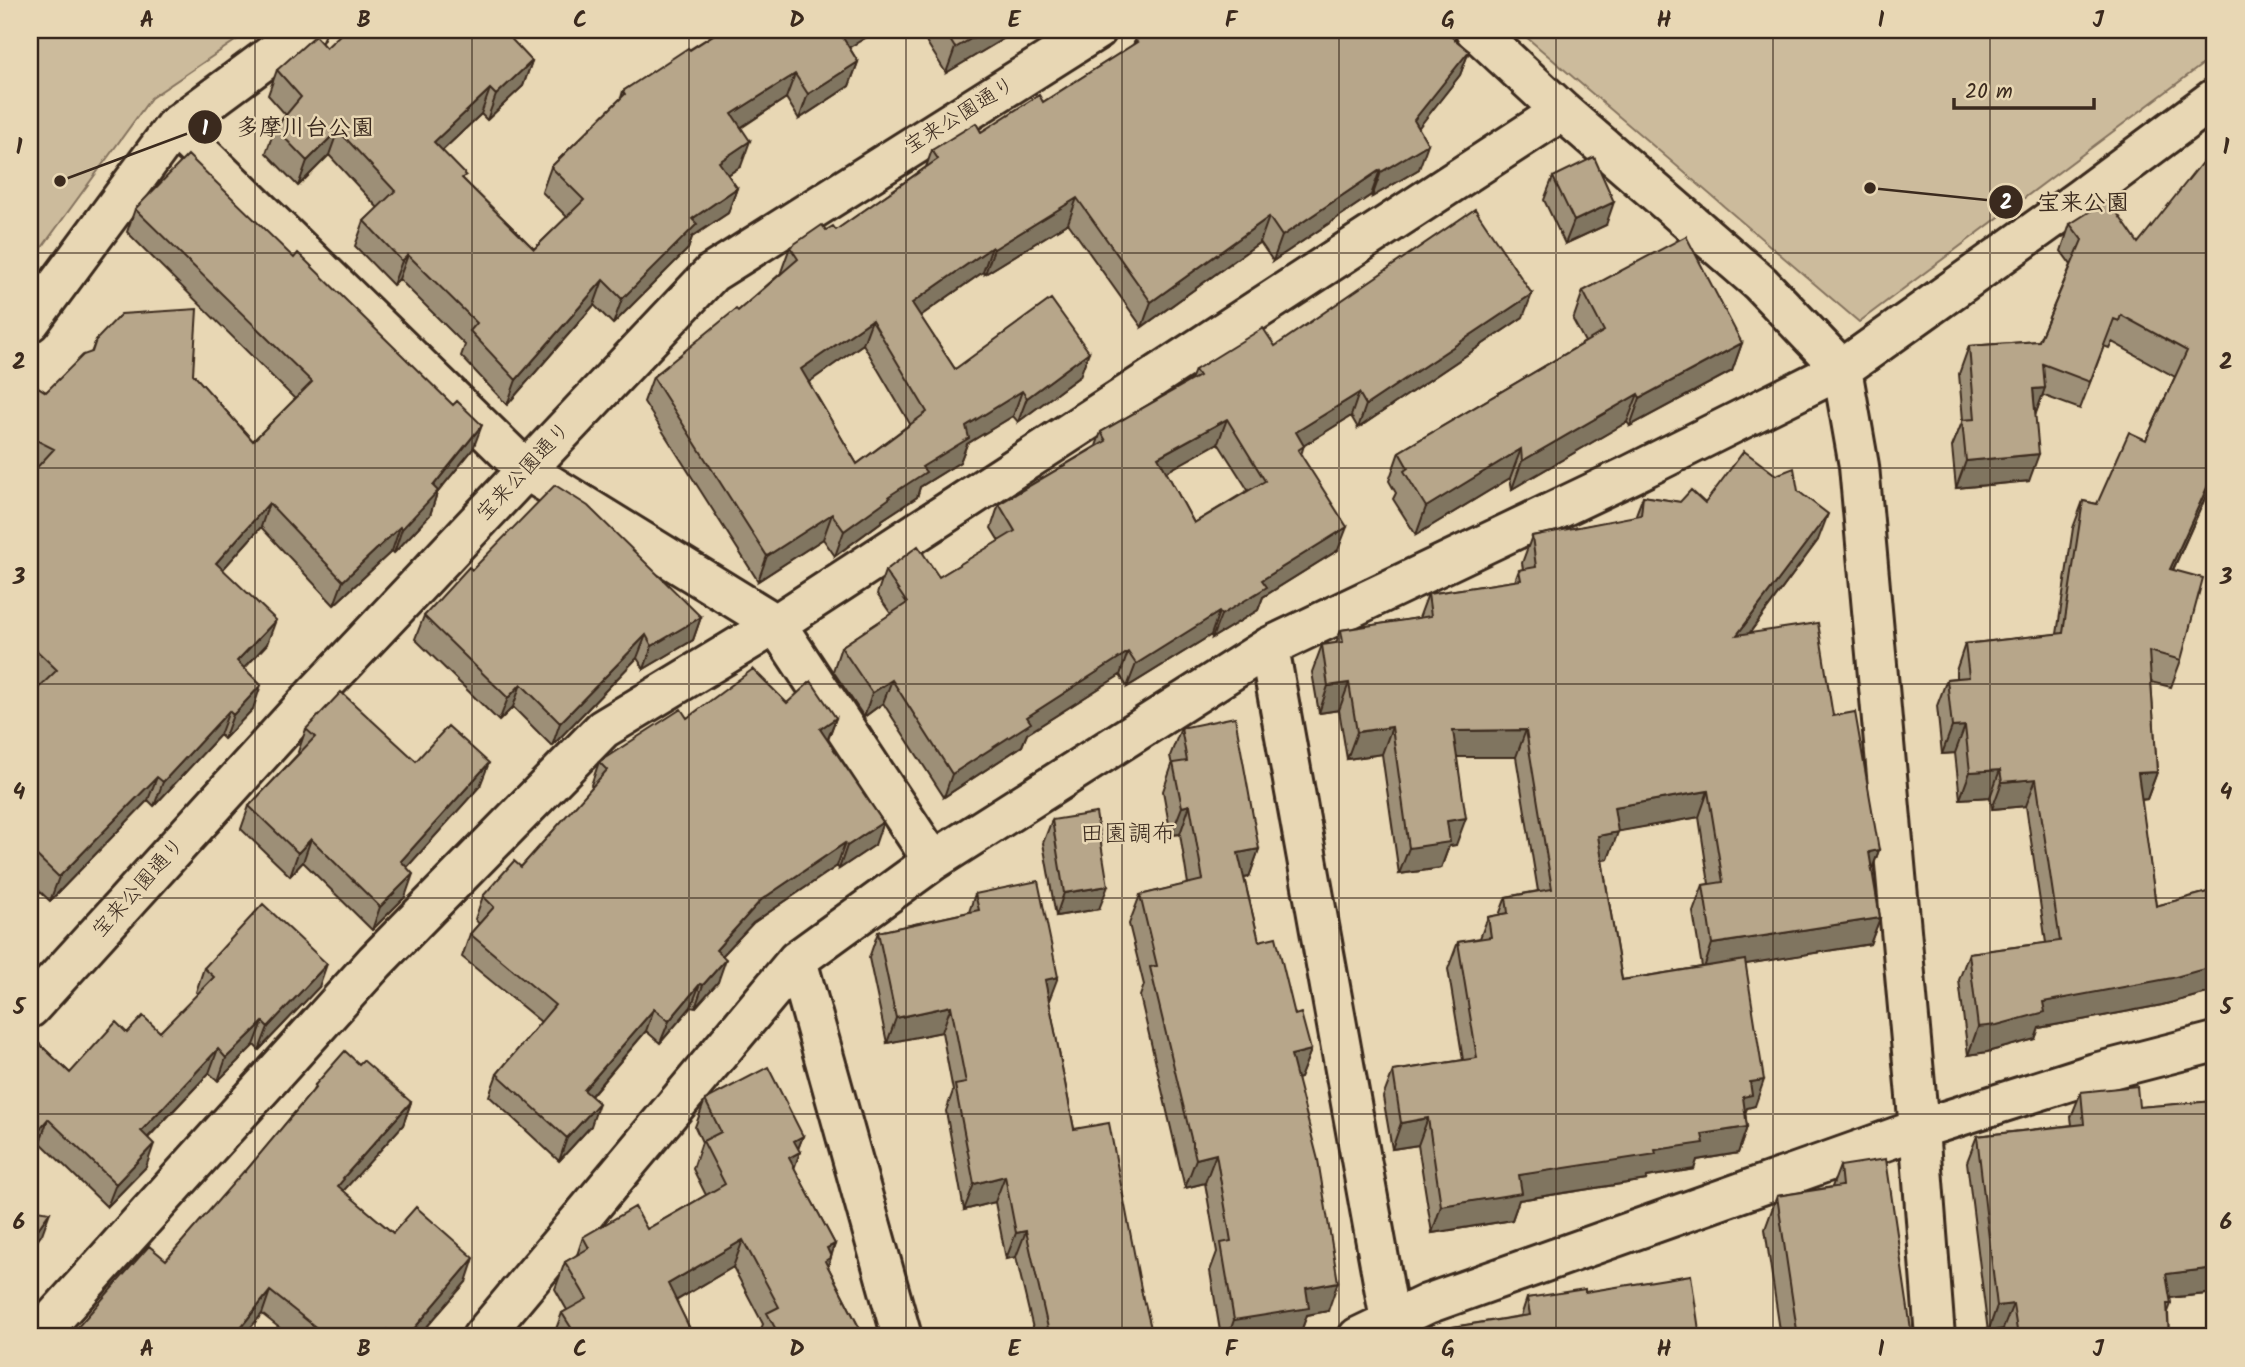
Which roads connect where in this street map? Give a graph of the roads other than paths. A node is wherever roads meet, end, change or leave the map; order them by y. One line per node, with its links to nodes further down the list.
1 (305, 30): 6 (street)
2 (1097, 30): 9 (street, 宝来公園通り)
3 (1475, 30): 5 (street)
4 (2215, 97): 8 (street)
5 (1562, 111): 8 (street); 10 (street)
6 (174, 127): 7 (street); 9 (street)
7 (30, 322)
8 (1842, 369): 11 (street); 16 (street)
9 (526, 470): 10 (street); 14 (street, 宝来公園通り)
10 (776, 624): 12 (street); 18 (street)
11 (1269, 647): 12 (street); 17 (street)
12 (933, 861): 13 (street)
13 (797, 960): 19 (street); 20 (street)
14 (30, 1008)
15 (2215, 1042): 16 (street)
16 (1920, 1129): 17 (street); 21 (street)
17 (1381, 1332)
18 (37, 1337)
19 (482, 1337)
20 (902, 1337)
21 (1935, 1337)

